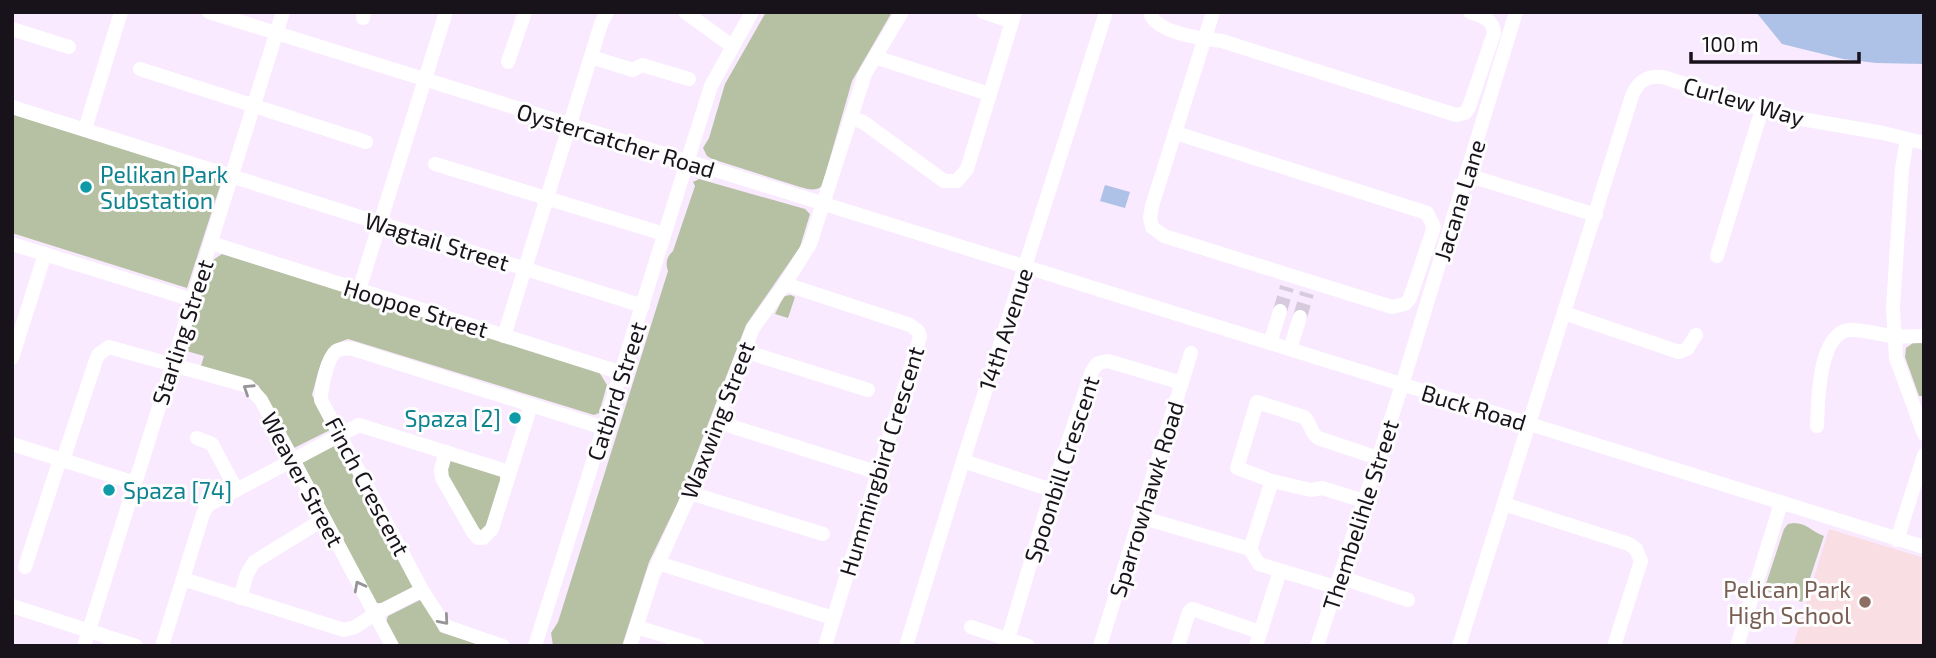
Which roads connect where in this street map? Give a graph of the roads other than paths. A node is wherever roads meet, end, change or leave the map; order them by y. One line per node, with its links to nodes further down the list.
1 (121, 12): 34 (street)
2 (209, 12): 18 (street, Oystercatcher Road)
3 (283, 12): 18 (street, Starling Street)
4 (446, 12): 27 (street)
5 (525, 12): 24 (street)
6 (607, 12): 22 (street)
7 (685, 12): 20 (street)
8 (752, 12): 20 (street, Catbird Street)
9 (902, 12): 23 (street, Waxwing Street)
10 (984, 12): 16 (street)
11 (1106, 12): 52 (street, 14th Avenue)
12 (1150, 12): 19 (street)
13 (1213, 12): 19 (street)
14 (1470, 12): 19 (street)
15 (1516, 13): 41 (street, Jacana Lane)
16 (1014, 17): 28 (street)
17 (12, 29): 21 (street)
18 (277, 33): 27 (street, Oystercatcher Road); 29 (street, Starling Street)
19 (1204, 39): 35 (street)
20 (732, 46): 39 (street, Catbird Street)
21 (69, 47)
22 (591, 57): 26 (street); 33 (street)
23 (875, 57): 28 (street); 32 (street, Waxwing Street)
24 (509, 62)
25 (140, 69): 29 (street)
26 (689, 79)
27 (424, 80): 33 (street, Oystercatcher Road); 46 (street)
28 (989, 94): 32 (street)
29 (253, 105): 37 (street); 42 (street, Starling Street)
30 (12, 107): 34 (street, Wagtail Street)
31 (1762, 109): 36 (street, Curlew Way); 45 (street, Curlew Way); 51 (street)
32 (850, 118): 44 (street, Waxwing Street)
33 (569, 126): 39 (street, Oystercatcher Road); 43 (street)
34 (85, 129): 42 (street, Wagtail Street)
35 (1176, 132): 35 (street)
36 (1907, 139): 38 (street, Curlew Way); 64 (street)
37 (366, 142)
38 (1924, 144)
39 (687, 161): 44 (street, Oystercatcher Road); 47 (street, Catbird Street)
40 (435, 164): 43 (street)
41 (1467, 175): 45 (street); 74 (street, Jacana Lane)
42 (232, 176): 46 (street, Wagtail Street); 48 (street, Starling Street)
43 (547, 197): 47 (street); 53 (street)
44 (823, 204): 52 (street, Oystercatcher Road); 54 (street, Waxwing Street)
45 (1596, 215): 59 (street, Curlew Way)
46 (380, 223): 53 (street, Wagtail Street); 55 (street)
47 (664, 234): 57 (street, Catbird Street)
48 (211, 243): 55 (street, Hoopoe Street); 56 (street, Starling Street)
49 (12, 244): 50 (street)
50 (45, 254): 56 (street); 61 (street)
51 (1717, 256)
52 (1025, 265): 66 (street, Buck Road); 90 (street, 14th Avenue)
53 (525, 268): 57 (street, Wagtail Street); 62 (street)
54 (785, 284): 68 (street, Waxwing Street); 92 (street, Hummingbird Crescent)
55 (359, 290): 62 (street, Hoopoe Street)
56 (193, 300): 71 (street, Starling Street)
57 (643, 306): 72 (street, Catbird Street)
58 (1280, 311): 66 (street)
59 (1564, 313): 63 (street); 78 (street, Curlew Way)
60 (1300, 317): 67 (street)
61 (18, 318): 70 (street)
62 (504, 335): 72 (street, Hoopoe Street)
63 (1696, 335)
64 (1895, 336): 65 (street); 79 (street); 82 (street)
65 (1924, 336)
66 (1270, 343): 67 (street, Buck Road)
67 (1290, 349): 74 (street, Buck Road)
68 (744, 351): 75 (street); 77 (street, Waxwing Street)
69 (1191, 353): 73 (street, Sparrowhawk Road)
70 (12, 358)
71 (171, 365): 87 (street, Weaver Street, one-way to 71); 89 (street, Weaver Street); 94 (street, Starling Street)
72 (622, 373): 80 (street, Catbird Street)
73 (1182, 383): 96 (street, Spoonbill Crescent); 101 (street, Sparrowhawk Road)
74 (1402, 385): 78 (street, Buck Road); 88 (street, Thembelihle Street)
75 (869, 390)
76 (531, 405): 80 (street, Finch Crescent); 81 (street, Finch Crescent); 91 (street)
77 (718, 422): 92 (street); 97 (street, Waxwing Street)
78 (1530, 425): 99 (street, Buck Road); 100 (street, Curlew Way)
79 (1817, 426)
80 (604, 428): 118 (street, Catbird Street)
81 (341, 434): 85 (street); 87 (street); 112 (street, Finch Crescent)
82 (1924, 434)
83 (197, 438): 95 (street)
84 (12, 444): 89 (street)
85 (446, 452): 91 (street); 91 (street)
86 (1924, 455): 104 (street)
87 (292, 458): 95 (street); 102 (street, Weaver Street)
88 (1378, 458): 93 (street); 98 (street, Thembelihle Street)
89 (62, 459): 94 (street); 108 (street)
90 (963, 461): 96 (street); 134 (street, 14th Avenue)
91 (509, 472)
92 (879, 473): 117 (street, Hummingbird Crescent)
93 (1272, 481): 98 (street); 106 (street)
94 (135, 483): 121 (street, Starling Street)
95 (236, 489): 110 (street)
96 (1052, 490): 122 (street, Spoonbill Crescent)
97 (690, 492): 103 (street); 107 (street, Waxwing Street)
98 (1364, 501): 111 (street, Thembelihle Street)
99 (1781, 503): 104 (street, Buck Road); 141 (street)
100 (1504, 504): 139 (street, Curlew Way); 140 (street)
101 (1140, 517): 106 (street); 136 (street, Sparrowhawk Road)
102 (324, 519): 113 (street); 116 (street, Weaver Street, one-way to 102)
103 (823, 534)
104 (1897, 540): 105 (street, Buck Road)
105 (1924, 547)
106 (1250, 549): 109 (street)
107 (658, 563): 117 (street); 119 (street, Waxwing Street)
108 (25, 567)
109 (1280, 571): 111 (street); 123 (street)
110 (183, 579): 113 (street); 126 (street)
111 (1338, 582): 114 (street); 138 (street, Thembelihle Street)
112 (422, 590): 116 (street); 128 (street, Finch Crescent, one-way to 128)
113 (240, 598): 116 (street)
114 (1408, 600)
115 (12, 607): 121 (street)
116 (375, 614): 127 (street, Weaver Street)
117 (833, 618): 133 (street, Hummingbird Crescent)
118 (542, 621): 129 (street, Catbird Street); 130 (street, Catbird Street)
119 (637, 627): 131 (street, Waxwing Street); 132 (street)
120 (971, 627): 122 (street)
121 (89, 631): 124 (street, Starling Street); 125 (street)
122 (1008, 639): 135 (street)
123 (1260, 641): 137 (street)
124 (84, 646)
125 (136, 646)
126 (162, 646)
127 (392, 646)
128 (503, 646)
129 (535, 646)
130 (542, 646)
131 (630, 646)
132 (698, 646)
133 (825, 646)
134 (906, 646)
135 (1028, 646)
136 (1100, 646)
137 (1178, 646)
138 (1317, 646)
139 (1459, 646)
140 (1614, 646)
141 (1737, 646)

